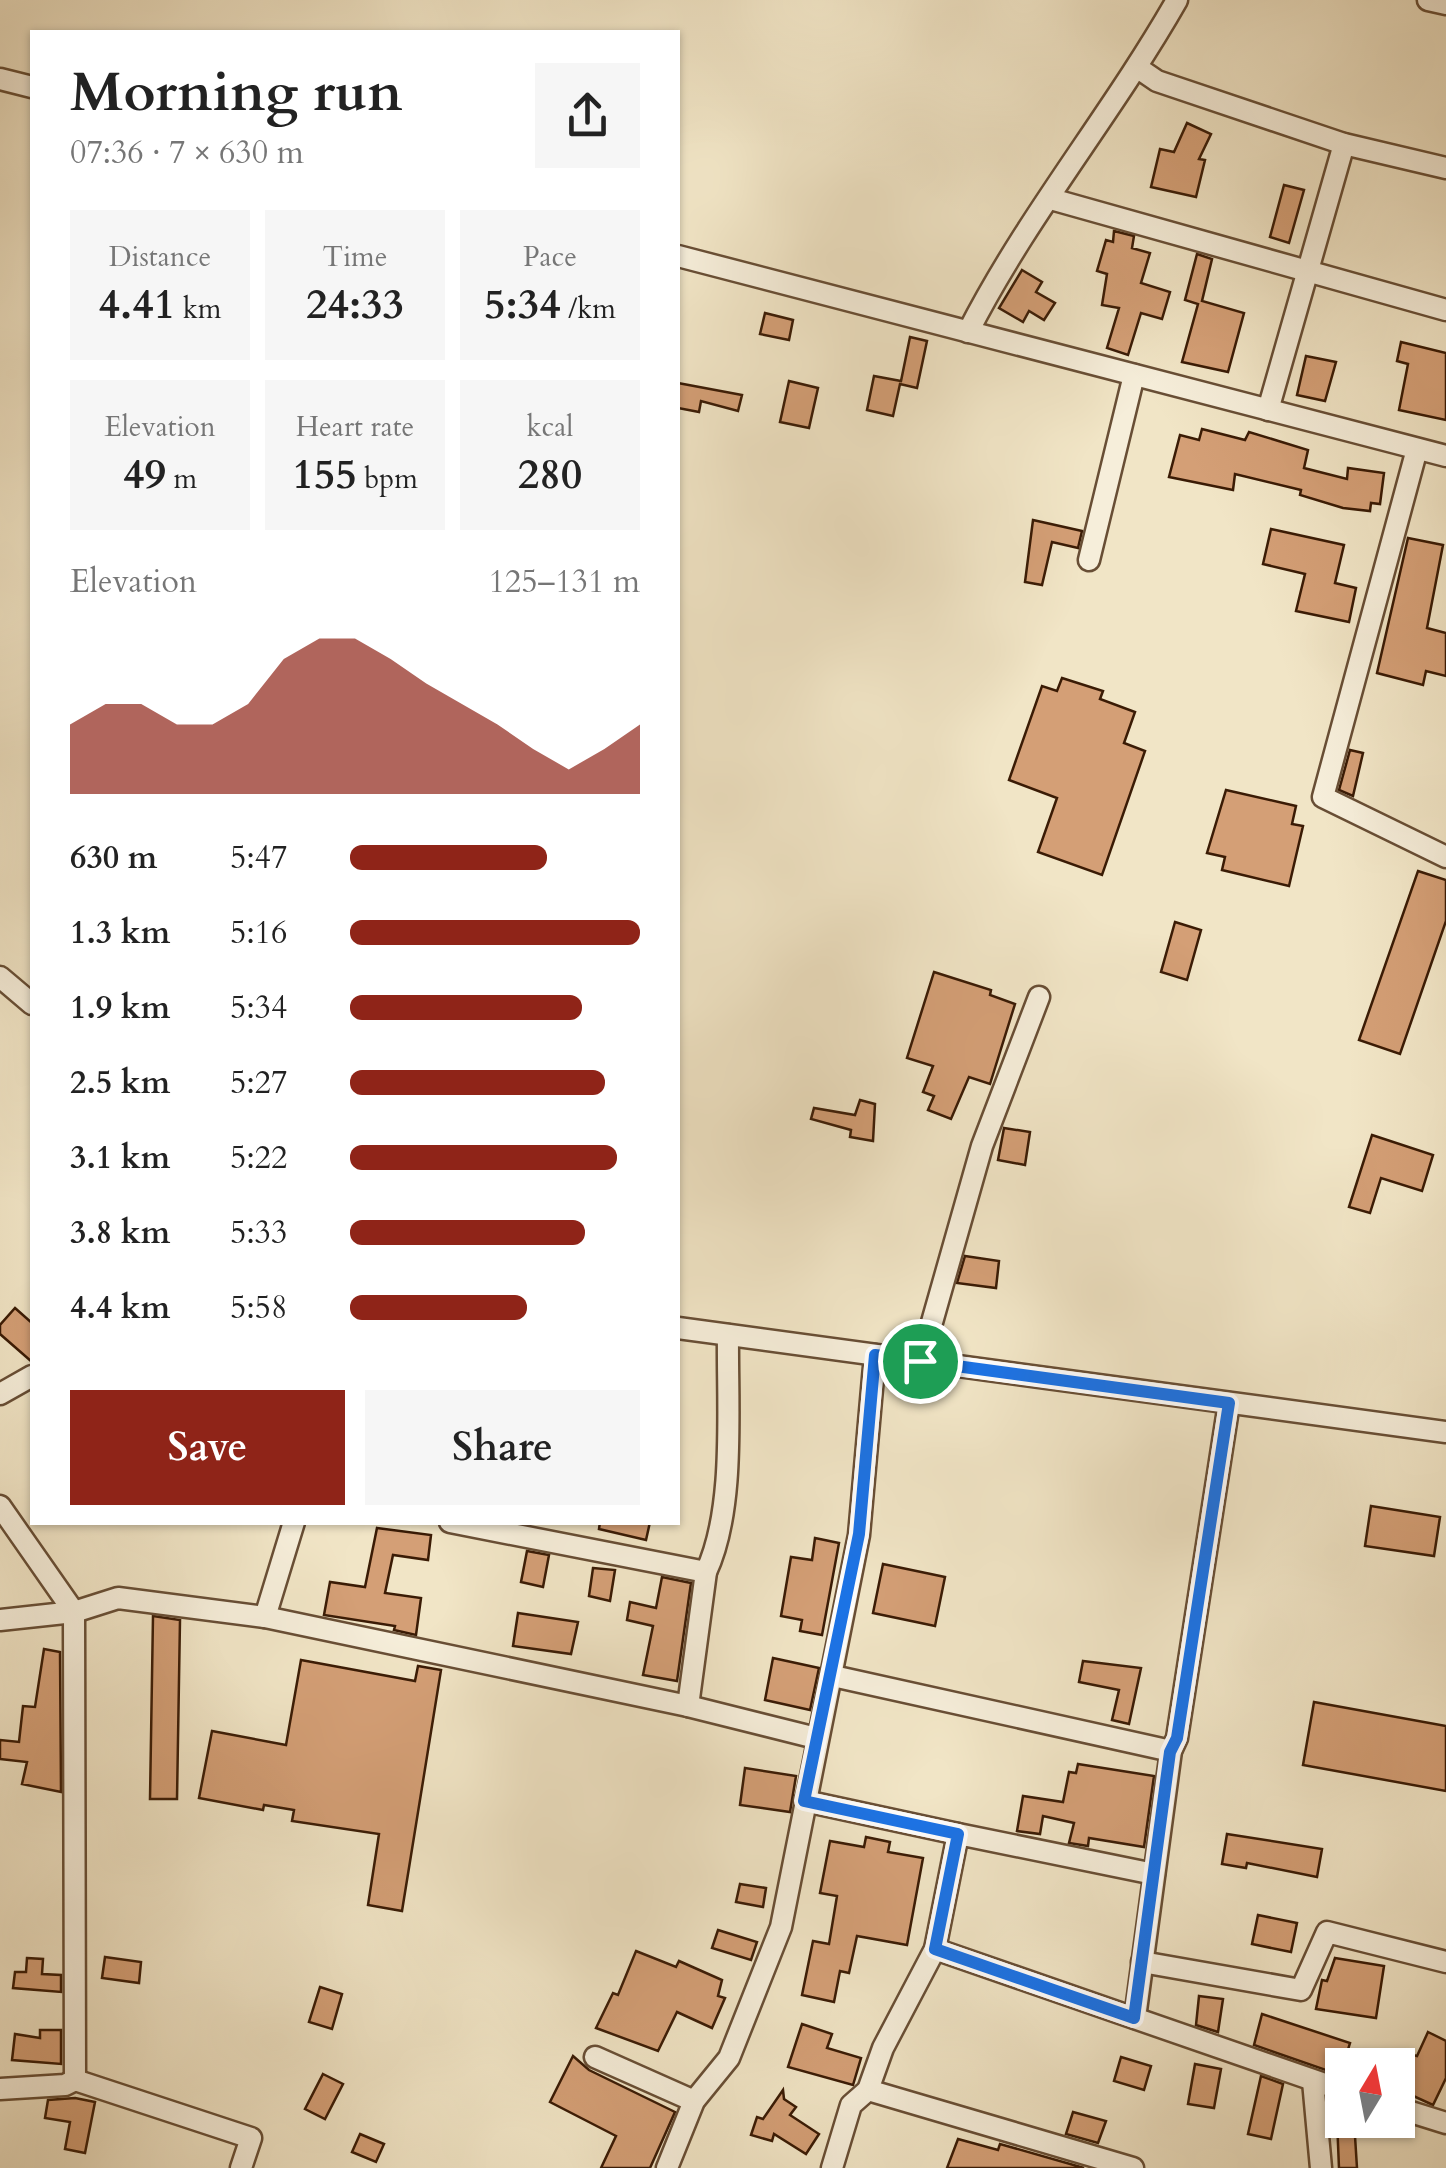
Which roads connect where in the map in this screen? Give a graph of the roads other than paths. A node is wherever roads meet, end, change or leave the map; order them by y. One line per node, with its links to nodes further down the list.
1 (1177, 0): 4 (street)
2 (1428, 0): 3 (street)
3 (1446, 4)
4 (1138, 68): 7 (street); 9 (street)
5 (0, 79): 6 (street)
6 (30, 87)
7 (1344, 144): 8 (street); 11 (street)
8 (1446, 168)
9 (1051, 199): 11 (street); 13 (street)
10 (680, 257): 13 (street)
11 (1310, 270): 12 (street); 15 (street)
12 (1446, 310)
13 (968, 332): 14 (street)
14 (1134, 375): 15 (street); 18 (street)
15 (1268, 410): 16 (street)
16 (1417, 449): 17 (street); 19 (street)
17 (1446, 456)
18 (1089, 560)
19 (1446, 856)
20 (0, 977): 22 (street)
21 (1039, 997): 26 (street)
22 (30, 1002)
23 (680, 1328): 24 (street)
24 (728, 1335): 25 (street); 34 (street)
25 (875, 1355): 26 (street); 38 (street)
26 (920, 1361): 29 (street)
27 (30, 1377): 28 (street)
28 (0, 1394)
29 (1229, 1403): 30 (street); 41 (street)
30 (1446, 1432)
31 (0, 1506): 35 (street)
32 (293, 1525): 36 (street)
33 (465, 1525): 34 (street)
34 (706, 1572): 39 (street)
35 (74, 1612): 36 (street); 37 (street); 50 (street)
36 (265, 1617): 39 (street)
37 (0, 1620)
38 (833, 1676): 40 (street); 41 (street)
39 (688, 1706): 40 (street)
40 (816, 1738): 42 (street)
41 (1170, 1752): 44 (street)
42 (804, 1801): 43 (street); 55 (street)
43 (958, 1834): 44 (street); 45 (street)
44 (1154, 1874): 46 (street)
45 (935, 1949): 48 (street); 54 (street)
46 (1142, 1962): 47 (street); 48 (street)
47 (1446, 1962)
48 (1134, 2018): 51 (street)
49 (595, 2057): 55 (street)
50 (75, 2080): 53 (street); 59 (street)
51 (1314, 2081): 52 (street); 62 (street)
52 (1325, 2085)
53 (0, 2089)
54 (868, 2090): 58 (street); 61 (street)
55 (694, 2101): 60 (street)
56 (1415, 2113): 57 (street)
57 (1446, 2123)
58 (836, 2167)
59 (241, 2168)
60 (666, 2168)
61 (1133, 2168)
62 (1321, 2168)

